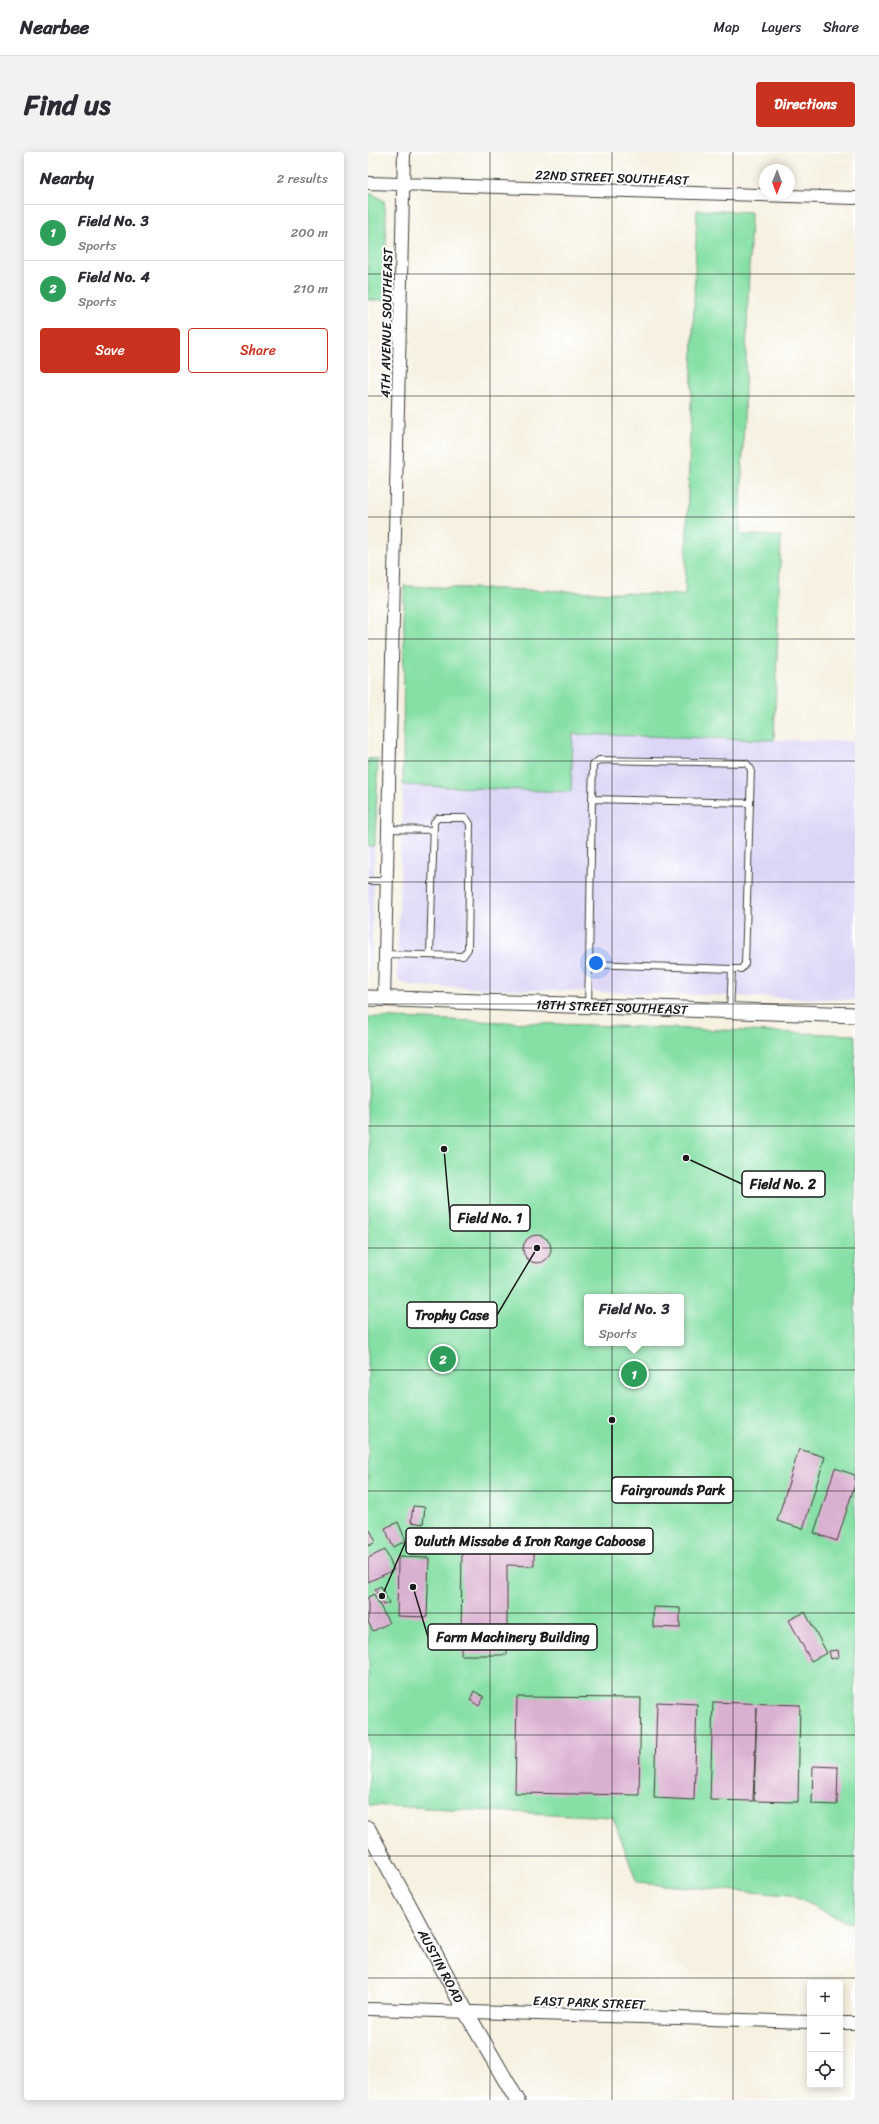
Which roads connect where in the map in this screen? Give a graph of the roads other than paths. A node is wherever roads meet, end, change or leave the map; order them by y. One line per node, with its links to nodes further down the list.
1 (404, 152): 3 (street, 4TH AVENUE SOUTHEAST)
2 (368, 183): 3 (street, 22ND STREET SOUTHEAST)
3 (404, 184): 4 (street, 22ND STREET SOUTHEAST); 7 (street, 4TH AVENUE SOUTHEAST)
4 (855, 198)
5 (592, 799): 6 (lane); 6 (lane); 13 (lane)
6 (750, 803): 14 (lane)
7 (388, 829): 8 (lane); 10 (street, 4TH AVENUE SOUTHEAST)
8 (433, 830): 12 (lane); 12 (lane)
9 (368, 881): 10 (lane)
10 (387, 881): 11 (street, 4TH AVENUE SOUTHEAST)
11 (385, 954): 12 (lane); 16 (street, 4TH AVENUE SOUTHEAST)
12 (430, 955)
13 (589, 964): 14 (lane); 17 (lane)
14 (732, 969): 18 (lane)
15 (368, 998): 16 (street, 18TH STREET SOUTHEAST)
16 (384, 999): 17 (street, 18TH STREET SOUTHEAST)
17 (588, 1006): 18 (street, 18TH STREET SOUTHEAST)
18 (730, 1011): 19 (street, 18TH STREET SOUTHEAST)
19 (855, 1015)
20 (368, 1829): 22 (street, AUSTIN ROAD)
21 (368, 2009): 22 (street, EAST PARK STREET)
22 (466, 2012): 23 (street, EAST PARK STREET); 26 (street, AUSTIN ROAD)
23 (807, 2022)
24 (843, 2023): 25 (street)
25 (855, 2023)
26 (517, 2100)

